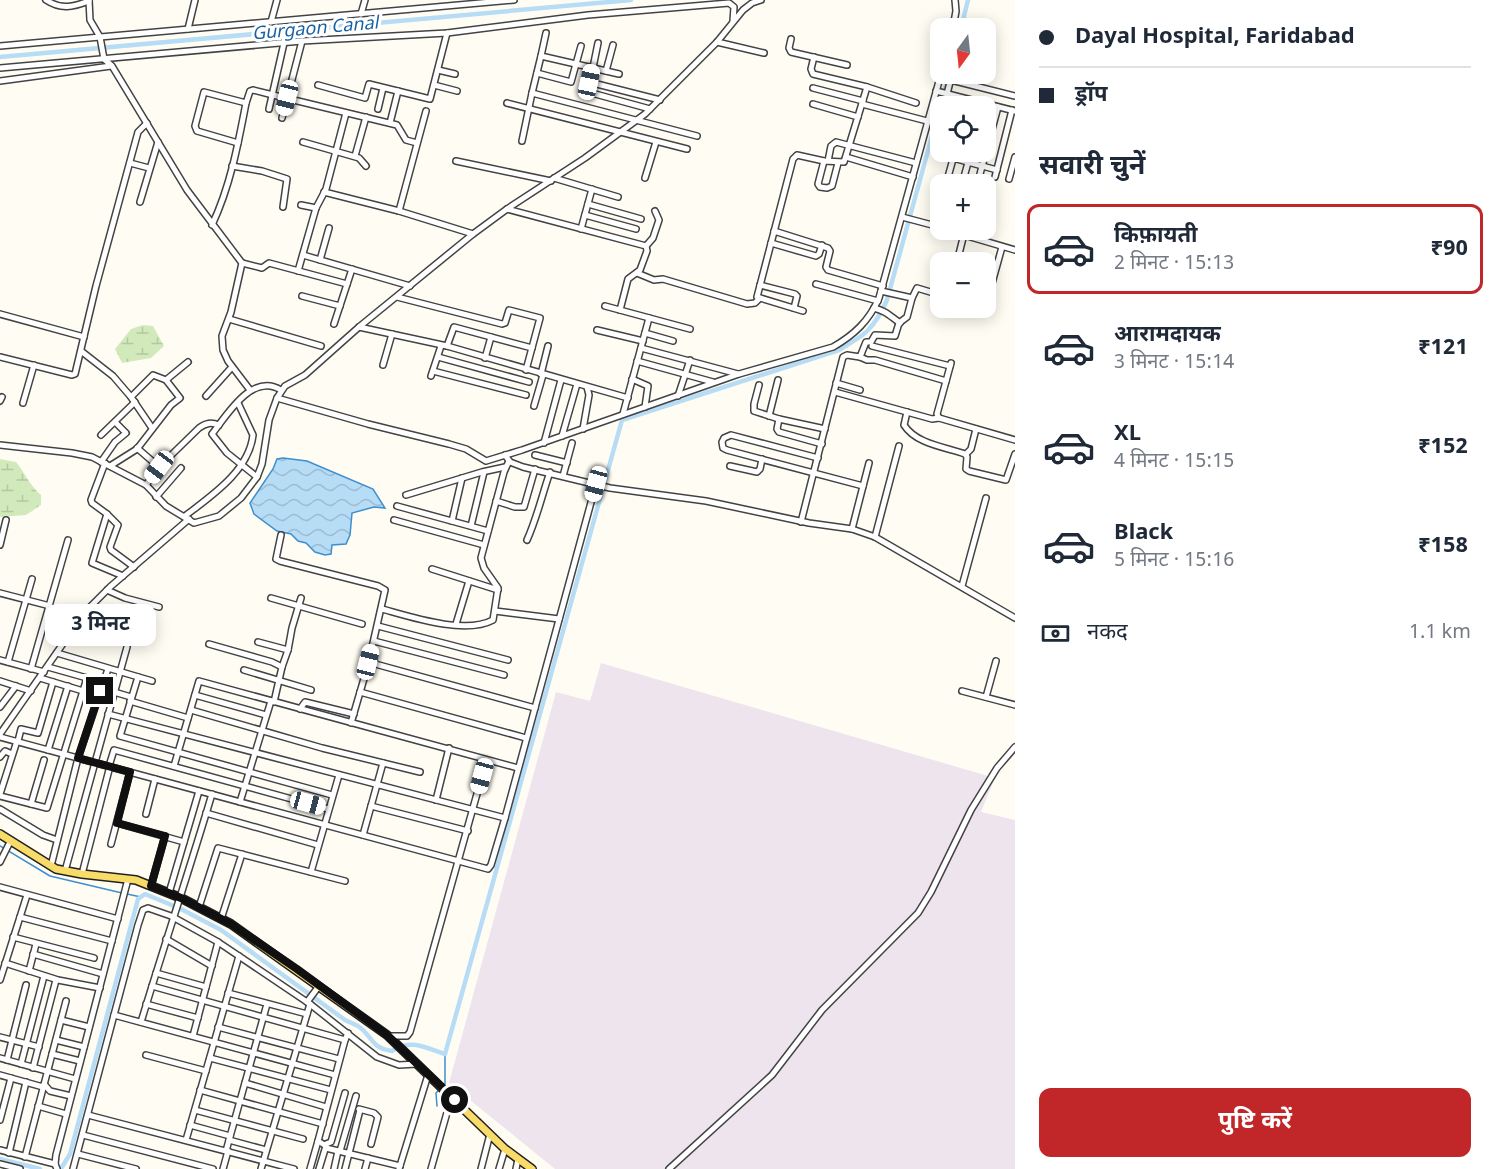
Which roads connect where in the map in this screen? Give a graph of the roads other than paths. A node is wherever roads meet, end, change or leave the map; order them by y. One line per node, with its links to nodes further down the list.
1 (46, 0): 9 (street)
2 (195, 0): 14 (street)
3 (277, 0): 13 (street)
4 (365, 0): 10 (street)
5 (505, 0): 6 (street); 10 (street)
6 (514, 0)
7 (761, 0): 12 (street)
8 (955, 0): 11 (street)
9 (89, 1): 17 (street)
10 (361, 14): 13 (street)
11 (955, 18)
12 (733, 21): 15 (street); 20 (street)
13 (271, 22): 14 (street)
14 (188, 29): 17 (street)
15 (447, 33): 19 (street); 35 (street)
16 (546, 33): 28 (street)
17 (100, 37): 24 (street); 27 (street)
18 (791, 39): 29 (street)
19 (302, 41): 21 (street); 57 (street)
20 (717, 42): 26 (street); 58 (street)
21 (284, 43): 27 (street); 54 (street)
22 (598, 43): 33 (street)
23 (612, 45): 36 (street)
24 (0, 46)
25 (581, 46): 30 (street)
26 (764, 53)
27 (104, 56): 32 (street); 34 (street)
28 (541, 56): 30 (street); 37 (street)
29 (814, 57): 31 (street); 47 (street)
30 (577, 64): 33 (street); 37 (street)
31 (847, 65)
32 (112, 66): 40 (street); 77 (street)
33 (592, 67): 36 (street); 41 (street)
34 (0, 68)
35 (438, 70): 38 (street); 46 (street)
36 (606, 71): 39 (street)
37 (537, 73): 53 (street)
38 (455, 74)
39 (619, 74)
40 (0, 81)
41 (589, 82): 58 (street); 68 (street)
42 (942, 84): 52 (street)
43 (947, 84): 52 (street)
44 (975, 84): 56 (street)
45 (318, 85): 48 (street)
46 (434, 85): 50 (street); 51 (street)
47 (867, 87): 59 (street); 63 (street)
48 (384, 88): 50 (street); 67 (street)
49 (813, 88): 59 (street)
50 (398, 91): 78 (street)
51 (457, 91)
52 (942, 92): 55 (street); 76 (street)
53 (532, 93): 65 (street); 75 (street)
54 (273, 94): 57 (street); 60 (street); 66 (street)
55 (957, 96)
56 (1015, 96)
57 (287, 98): 71 (street); 74 (street)
58 (660, 100): 68 (street)
59 (863, 102): 73 (street); 76 (street)
60 (246, 103): 87 (street); 87 (street)
61 (507, 103): 65 (street)
62 (813, 104): 73 (street)
63 (916, 104)
64 (998, 107): 70 (street); 103 (street)
65 (529, 108): 80 (street); 83 (street)
66 (269, 109)
67 (378, 109)
68 (650, 109): 75 (street)
69 (426, 111): 88 (street)
70 (1014, 111): 79 (street)
71 (346, 112): 72 (street); 91 (street)
72 (366, 117): 78 (street); 92 (street)
73 (858, 117): 89 (street)
74 (282, 118)
75 (638, 120): 80 (street); 82 (street)
76 (927, 121): 100 (street)
77 (147, 123): 85 (street); 98 (street)
78 (390, 123): 88 (street)
79 (1007, 131): 81 (street); 105 (street)
80 (621, 132): 84 (street); 112 (street)
81 (1015, 134)
82 (697, 135)
83 (522, 141)
84 (656, 141): 90 (street); 110 (street)
85 (158, 142): 104 (street); 127 (street)
86 (303, 142): 91 (street)
87 (238, 143): 102 (street)
88 (417, 143): 122 (street)
89 (850, 146): 93 (street); 96 (street); 100 (street)
90 (687, 149)
91 (337, 152): 92 (street); 114 (street)
92 (355, 156): 101 (street)
93 (846, 157): 99 (street); 109 (street)
94 (1015, 159): 111 (street)
95 (456, 161): 112 (street)
96 (826, 161): 99 (street); 99 (street); 132 (street)
97 (968, 162): 103 (street); 106 (street)
98 (130, 163): 104 (street); 176 (street)
99 (838, 163)
100 (916, 163): 109 (street)
101 (366, 165)
102 (232, 166): 119 (street); 127 (street)
103 (982, 166): 105 (street); 107 (street)
104 (149, 168): 116 (street)
105 (997, 170): 108 (street)
106 (965, 174)
107 (980, 174)
108 (996, 174)
109 (913, 177): 125 (street)
110 (645, 178)
111 (1009, 179)
112 (552, 180): 113 (street); 121 (street)
113 (592, 189): 115 (street); 117 (street)
114 (324, 192): 120 (street); 122 (street)
115 (618, 197)
116 (140, 202)
117 (588, 204): 124 (street); 126 (street)
118 (302, 205): 120 (street)
119 (284, 207)
120 (316, 208): 140 (street)
121 (507, 209): 130 (street); 133 (street)
122 (399, 211): 133 (street)
123 (655, 211): 137 (street)
124 (585, 215): 130 (street); 131 (street)
125 (902, 217): 128 (street); 151 (street)
126 (641, 219)
127 (212, 225): 142 (street)
128 (930, 225)
129 (329, 228): 141 (street)
130 (581, 229): 137 (street)
131 (636, 229)
132 (774, 231): 135 (street); 136 (street)
133 (473, 234): 150 (street)
134 (985, 240): 138 (street)
135 (771, 243): 136 (street); 149 (street)
136 (822, 245): 151 (street)
137 (646, 246): 146 (street)
138 (1002, 247): 139 (street); 144 (street)
139 (1015, 250)
140 (303, 255): 141 (street); 145 (street)
141 (320, 260): 143 (street)
142 (242, 263): 145 (street); 166 (street)
143 (352, 269): 147 (street); 150 (street)
144 (996, 269)
145 (298, 271): 147 (street)
146 (637, 273): 156 (street); 162 (street)
147 (347, 284): 158 (street)
148 (816, 284): 157 (street)
149 (760, 285): 156 (street); 160 (street)
150 (410, 286): 154 (street)
151 (885, 291): 155 (street); 157 (street)
152 (930, 292): 155 (street)
153 (303, 296): 158 (street)
154 (397, 297): 167 (street); 170 (street)
155 (912, 298): 168 (street)
156 (759, 299): 160 (street)
157 (878, 301): 161 (street)
158 (340, 306): 169 (street)
159 (605, 306): 162 (street)
160 (794, 308): 163 (street)
161 (879, 309): 168 (street); 200 (street)
162 (620, 310): 165 (street)
163 (803, 311)
164 (0, 314): 176 (street)
165 (649, 318): 171 (street); 173 (street)
166 (229, 319): 180 (street); 196 (street)
167 (489, 321): 175 (street); 183 (street)
168 (900, 323): 179 (street)
169 (334, 324)
170 (359, 327): 174 (street); 213 (street)
171 (690, 329)
172 (597, 330): 177 (street)
173 (645, 333): 177 (street); 178 (street)
174 (392, 334): 181 (street); 195 (street)
175 (488, 336): 181 (street); 183 (street); 189 (street)
176 (84, 338): 185 (street)
177 (644, 341): 184 (street)
178 (673, 341)
179 (872, 344): 188 (street); 191 (street); 205 (street)
180 (321, 346)
181 (444, 346): 187 (street); 189 (street)
182 (548, 346): 198 (street)
183 (532, 348): 197 (street)
184 (641, 348): 190 (street); 192 (street)
185 (81, 351): 194 (street); 221 (street)
186 (0, 357): 194 (street)
187 (438, 357): 206 (street); 216 (street)
188 (860, 357): 191 (street); 208 (street)
189 (485, 358): 197 (street)
190 (690, 360): 199 (street); 200 (street)
191 (872, 360): 205 (street)
192 (637, 361): 199 (street); 201 (street)
193 (188, 362): 202 (street)
194 (34, 365): 222 (street)
195 (383, 365)
196 (232, 367): 212 (street); 217 (street)
197 (526, 370): 198 (street)
198 (542, 374): 203 (street); 224 (street)
199 (686, 374): 207 (street); 218 (street)
200 (739, 374): 207 (street)
201 (632, 379): 220 (street); 225 (street)
202 (166, 380): 221 (street); 233 (street)
203 (561, 380): 209 (street); 240 (street)
204 (778, 380): 228 (street)
205 (946, 381): 229 (street)
206 (529, 382)
207 (714, 382): 218 (street)
208 (836, 383): 214 (street); 215 (street)
209 (577, 384): 211 (street); 238 (street)
210 (759, 385): 228 (street)
211 (587, 387): 220 (street); 234 (street)
212 (250, 390): 213 (street); 223 (street)
213 (281, 390): 219 (street)
214 (860, 390)
215 (835, 392): 226 (street); 235 (street)
216 (526, 395)
217 (206, 396)
218 (678, 396): 225 (street)
219 (277, 398): 250 (street); 265 (street)
220 (628, 398): 227 (street)
221 (133, 399): 231 (street); 233 (street)
222 (23, 403)
223 (238, 403): 232 (street); 255 (street)
224 (534, 406)
225 (645, 407): 227 (street)
226 (907, 412): 229 (street); 246 (street)
227 (623, 414): 234 (street)
228 (769, 416): 230 (street)
229 (939, 418): 236 (street)
230 (779, 419): 235 (street); 242 (street)
231 (115, 422): 237 (street); 254 (street)
232 (219, 425): 255 (street); 257 (street)
233 (152, 428): 245 (street)
234 (583, 429): 238 (street)
235 (825, 429): 242 (street)
236 (976, 429): 239 (street); 246 (street)
237 (101, 435)
238 (562, 436): 240 (street)
239 (1015, 440)
240 (543, 442): 250 (street)
241 (572, 443): 252 (street)
242 (822, 444): 249 (street)
243 (0, 445): 254 (street)
244 (899, 446): 287 (street)
245 (137, 448): 254 (street); 257 (street)
246 (966, 454): 247 (street)
247 (1015, 454)
248 (535, 455): 252 (street)
249 (818, 458): 251 (street); 263 (street)
250 (507, 459): 258 (street); 260 (street)
251 (762, 459): 256 (street); 263 (street)
252 (567, 463): 264 (street)
253 (869, 463): 269 (street)
254 (106, 464): 267 (street); 275 (street)
255 (241, 464): 265 (street); 277 (street)
256 (730, 466)
257 (159, 467): 267 (street)
258 (505, 467): 261 (street); 273 (street)
259 (181, 468): 271 (street)
260 (535, 469): 262 (street); 273 (street)
261 (484, 472): 266 (street); 282 (street)
262 (550, 472): 264 (street); 289 (street)
263 (814, 473): 269 (street); 281 (street)
264 (563, 476): 268 (street)
265 (257, 477): 277 (street)
266 (462, 478): 270 (street); 280 (street)
267 (146, 484): 271 (street)
268 (597, 485): 281 (street); 310 (street)
269 (863, 486): 283 (street)
270 (406, 495)
271 (156, 497): 277 (street)
272 (986, 498): 297 (street)
273 (496, 501): 285 (street)
274 (398, 506): 276 (street)
275 (107, 514): 292 (street); 294 (street)
276 (430, 515): 280 (street); 284 (street)
277 (187, 518): 292 (street)
278 (6, 520): 290 (street)
279 (394, 520): 284 (street)
280 (452, 521): 282 (street)
281 (801, 522): 283 (street)
282 (471, 526): 285 (street)
283 (852, 529): 287 (street)
284 (427, 530): 291 (street)
285 (488, 531): 291 (street)
286 (281, 535): 307 (street)
287 (875, 537): 297 (street)
288 (68, 540): 304 (street)
289 (527, 540)
290 (0, 545)
291 (483, 545): 299 (street)
292 (134, 567): 294 (street)
293 (432, 569): 296 (street)
294 (123, 576): 298 (street)
295 (32, 579): 303 (street)
296 (469, 581): 299 (street); 312 (street)
297 (962, 586): 309 (street)
298 (107, 590): 305 (street); 319 (street)
299 (498, 590): 308 (street)
300 (0, 593): 303 (street)
301 (271, 598): 306 (street)
302 (301, 598): 306 (street)
303 (27, 600): 304 (street); 323 (street)
304 (50, 606): 326 (street)
305 (159, 607)
306 (298, 607): 311 (street); 318 (street)
307 (382, 609): 312 (street); 313 (street)
308 (495, 610): 310 (street); 312 (street)
309 (1015, 618)
310 (559, 619): 351 (street)
311 (362, 624)
312 (456, 624)
313 (378, 626): 314 (street); 321 (street)
314 (374, 641): 324 (street); 331 (street)
315 (258, 642): 318 (street)
316 (209, 644): 325 (street)
317 (127, 647): 330 (street)
318 (288, 650): 325 (street)
319 (57, 653): 327 (street); 329 (street)
320 (0, 660): 323 (street)
321 (508, 660)
322 (996, 661): 346 (street)
323 (8, 662): 326 (street)
324 (368, 662): 344 (street); 351 (street)
325 (282, 667): 333 (street)
326 (32, 669): 329 (street)
327 (108, 669): 330 (street); 373 (street)
328 (244, 670): 333 (street)
329 (44, 672): 336 (street); 340 (street); 341 (street)
330 (120, 672): 332 (street); 343 (street)
331 (504, 675)
332 (138, 677): 335 (street); 347 (street)
333 (279, 680): 339 (street); 348 (street)
334 (0, 681): 337 (street)
335 (152, 681)
336 (52, 682): 338 (street); 364 (street)
337 (16, 686): 340 (street); 350 (street)
338 (68, 686): 341 (street); 367 (street)
339 (311, 690)
340 (31, 691): 362 (street)
341 (83, 691): 368 (street)
342 (962, 691): 346 (street)
343 (114, 692): 347 (street); 354 (street)
344 (360, 692): 355 (street); 363 (street)
345 (195, 695): 348 (street); 353 (street); 356 (street)
346 (986, 697): 349 (street)
347 (131, 699): 357 (street); 358 (street)
348 (272, 701): 352 (street); 356 (street)
349 (1015, 705)
350 (0, 707)
351 (535, 708): 363 (street)
352 (300, 709): 355 (street); 359 (street)
353 (191, 710): 358 (street); 360 (street)
354 (108, 714): 357 (street); 375 (street)
355 (354, 714): 359 (street)
356 (266, 715): 360 (street)
357 (125, 718): 361 (street); 369 (street)
358 (188, 718): 361 (street)
359 (351, 723): 366 (street)
360 (262, 730): 371 (street); 376 (street)
361 (183, 734): 369 (street); 371 (street)
362 (0, 735): 364 (street)
363 (526, 738): 379 (street)
364 (17, 741): 367 (street); 370 (street)
365 (1015, 747): 566 (street)
366 (449, 748): 379 (street); 392 (street)
367 (48, 750): 368 (street)
368 (62, 753): 373 (street); 394 (street)
369 (178, 753): 378 (street); 381 (street)
370 (12, 754): 372 (street); 390 (street)
371 (255, 754): 381 (street); 383 (street)
372 (0, 757)
373 (78, 758): 375 (street); 409 (street)
374 (44, 760): 394 (street)
375 (95, 762): 377 (street); 417 (street)
376 (383, 763): 382 (street); 386 (street)
377 (109, 766): 378 (street); 380 (street); 419 (street)
378 (174, 766): 387 (street)
379 (518, 768): 401 (street)
380 (130, 772): 385 (street); 402 (street)
381 (249, 772): 387 (street); 391 (street)
382 (420, 772)
383 (339, 775): 386 (street); 391 (street)
384 (482, 776): 398 (street)
385 (155, 779): 388 (street); 400 (street)
386 (377, 785): 392 (street); 395 (street)
387 (245, 786): 393 (street); 397 (street)
388 (199, 791): 389 (street); 410 (street)
389 (212, 794): 393 (street); 399 (street)
390 (0, 795): 394 (street)
391 (332, 795): 397 (street)
392 (436, 800): 398 (street)
393 (240, 802): 403 (street)
394 (31, 804)
395 (371, 806): 404 (street); 406 (street)
396 (0, 809): 409 (street)
397 (328, 809): 403 (street)
398 (473, 810): 401 (street); 404 (street)
399 (206, 813): 412 (street); 426 (street)
400 (146, 814)
401 (505, 818): 415 (street)
402 (117, 823): 407 (street); 411 (street)
403 (324, 825): 406 (street); 412 (street)
404 (468, 831): 415 (street)
405 (0, 834): 408 (main road)
406 (363, 835): 415 (street)
407 (165, 836): 410 (street); 422 (street)
408 (11, 839): 414 (street); 416 (main road)
409 (57, 840): 416 (street)
410 (184, 842): 424 (street)
411 (111, 844)
412 (318, 845): 418 (street)
413 (242, 854): 418 (street); 427 (street); 431 (street)
414 (0, 862)
415 (458, 862): 470 (street)
416 (51, 866): 417 (main road)
417 (65, 871): 419 (main road)
418 (311, 872): 421 (street)
419 (82, 874): 420 (main road)
420 (128, 879): 422 (main road); 430 (street)
421 (345, 881)
422 (151, 886): 424 (main road)
423 (0, 887): 425 (street)
424 (169, 893): 426 (main road)
425 (27, 895): 428 (street); 430 (street)
426 (179, 904): 427 (main road); 429 (street)
427 (199, 907): 431 (main road)
428 (20, 917): 432 (street); 434 (street)
429 (173, 917): 433 (street); 435 (street); 461 (street)
430 (118, 919): 434 (street)
431 (221, 919): 452 (main road)
432 (13, 937): 436 (street); 440 (street)
433 (166, 939): 441 (street); 443 (street)
434 (112, 941): 444 (street)
435 (218, 942): 438 (street); 441 (street)
436 (36, 944): 437 (street); 439 (street)
437 (33, 954): 442 (street); 444 (street)
438 (239, 956): 453 (street); 456 (street)
439 (94, 958)
440 (3, 961): 442 (street); 446 (street)
441 (212, 966): 450 (street)
442 (29, 971): 445 (street)
443 (156, 973): 449 (street); 450 (street)
444 (103, 974): 451 (street)
445 (44, 976): 447 (street); 478 (street)
446 (0, 980)
447 (56, 980): 451 (street); 479 (street)
448 (26, 985): 474 (street)
449 (152, 986): 454 (street); 457 (street)
450 (206, 987): 454 (street)
451 (99, 988): 466 (street)
452 (317, 989): 456 (street); 470 (main road)
453 (228, 993): 458 (street); 459 (street)
454 (202, 1000): 459 (street); 462 (street)
455 (66, 1001): 464 (street)
456 (309, 1001): 460 (street); 469 (street)
457 (146, 1004): 462 (street); 465 (street)
458 (267, 1004): 460 (street); 463 (street)
459 (224, 1007): 463 (street); 467 (street)
460 (307, 1014): 468 (street)
461 (114, 1015): 465 (street); 520 (street)
462 (198, 1018): 471 (street)
463 (264, 1018): 468 (street); 473 (street)
464 (61, 1020): 466 (street); 475 (street)
465 (141, 1022): 471 (street)
466 (89, 1027): 480 (street)
467 (218, 1027): 473 (street); 477 (street)
468 (301, 1029): 476 (street); 481 (street)
469 (348, 1033): 476 (street); 491 (street)
470 (387, 1035): 491 (main road)
471 (193, 1036): 477 (street)
472 (0, 1037): 474 (street)
473 (258, 1039): 481 (street); 482 (street)
474 (12, 1040): 478 (street); 486 (street)
475 (56, 1040): 480 (street); 483 (street)
476 (345, 1040): 487 (street)
477 (214, 1041): 482 (street); 485 (street)
478 (26, 1043): 479 (street); 490 (street)
479 (39, 1047): 492 (street)
480 (84, 1047): 488 (street)
481 (296, 1049): 487 (street); 489 (street)
482 (254, 1052): 489 (street); 493 (street)
483 (52, 1054): 488 (street); 495 (street)
484 (146, 1055): 494 (street)
485 (210, 1058): 493 (street); 494 (street)
486 (3, 1059): 490 (street)
487 (339, 1059): 496 (street)
488 (80, 1061): 501 (street)
489 (292, 1063): 496 (street); 500 (street)
490 (21, 1064): 492 (street)
491 (417, 1064): 498 (main road)
492 (33, 1068): 495 (street)
493 (249, 1068): 500 (street); 503 (street)
494 (206, 1071): 505 (street)
495 (47, 1072): 501 (street); 504 (street)
496 (335, 1074): 506 (street)
497 (0, 1075): 499 (street)
498 (428, 1075): 512 (main road); 548 (street)
499 (11, 1078): 502 (street); 521 (street)
500 (288, 1078): 506 (street); 508 (street)
501 (75, 1079): 509 (street)
502 (26, 1082): 504 (street); 539 (street)
503 (245, 1083): 508 (street); 511 (street)
504 (44, 1086): 509 (street); 513 (street)
505 (200, 1090): 511 (street); 516 (street)
506 (331, 1090): 514 (street)
507 (345, 1093): 533 (street)
508 (283, 1094): 514 (street); 518 (street)
509 (71, 1096): 519 (street)
510 (356, 1096): 515 (street)
511 (240, 1100): 518 (street); 522 (street)
512 (455, 1100): 526 (main road); 561 (street)
513 (38, 1106): 519 (street); 542 (street)
514 (326, 1107): 523 (street)
515 (353, 1108): 517 (street); 538 (street)
516 (195, 1110): 522 (street); 524 (street)
517 (360, 1110): 532 (street); 540 (street)
518 (278, 1111): 523 (street); 525 (street)
519 (66, 1114): 547 (street)
520 (88, 1115): 527 (street); 530 (street)
521 (0, 1120)
522 (234, 1121): 525 (street); 528 (street)
523 (323, 1124): 531 (street)
524 (190, 1125): 528 (street); 530 (street)
525 (272, 1131): 529 (street); 536 (street)
526 (490, 1134): 534 (main road); 562 (street)
527 (83, 1135): 541 (street); 552 (street)
528 (230, 1138): 536 (street); 537 (street)
529 (303, 1139)
530 (186, 1140): 537 (street)
531 (318, 1141): 533 (street); 556 (street)
532 (371, 1144)
533 (326, 1146): 538 (street); 557 (street)
534 (505, 1149): 544 (main road); 563 (street)
535 (0, 1150): 539 (street)
536 (266, 1150): 545 (street)
537 (227, 1151): 545 (street); 553 (street)
538 (339, 1151): 540 (street); 558 (street)
539 (9, 1153): 542 (street)
540 (349, 1153): 543 (street); 559 (street)
541 (78, 1154): 550 (street); 551 (street)
542 (25, 1157): 547 (street)
543 (368, 1158): 548 (street); 560 (street)
544 (518, 1159): 564 (street); 565 (main road)
545 (263, 1161): 554 (street); 555 (street)
546 (0, 1164): 549 (street)
547 (56, 1166)
548 (399, 1168)
549 (20, 1169)
550 (74, 1169)
551 (136, 1169)
552 (213, 1169)
553 (223, 1169)
554 (261, 1169)
555 (294, 1169)
556 (310, 1169)
557 (320, 1169)
558 (333, 1169)
559 (345, 1169)
560 (365, 1169)
561 (431, 1169)
562 (481, 1169)
563 (499, 1169)
564 (516, 1169)
565 (532, 1169)
566 (669, 1169)

